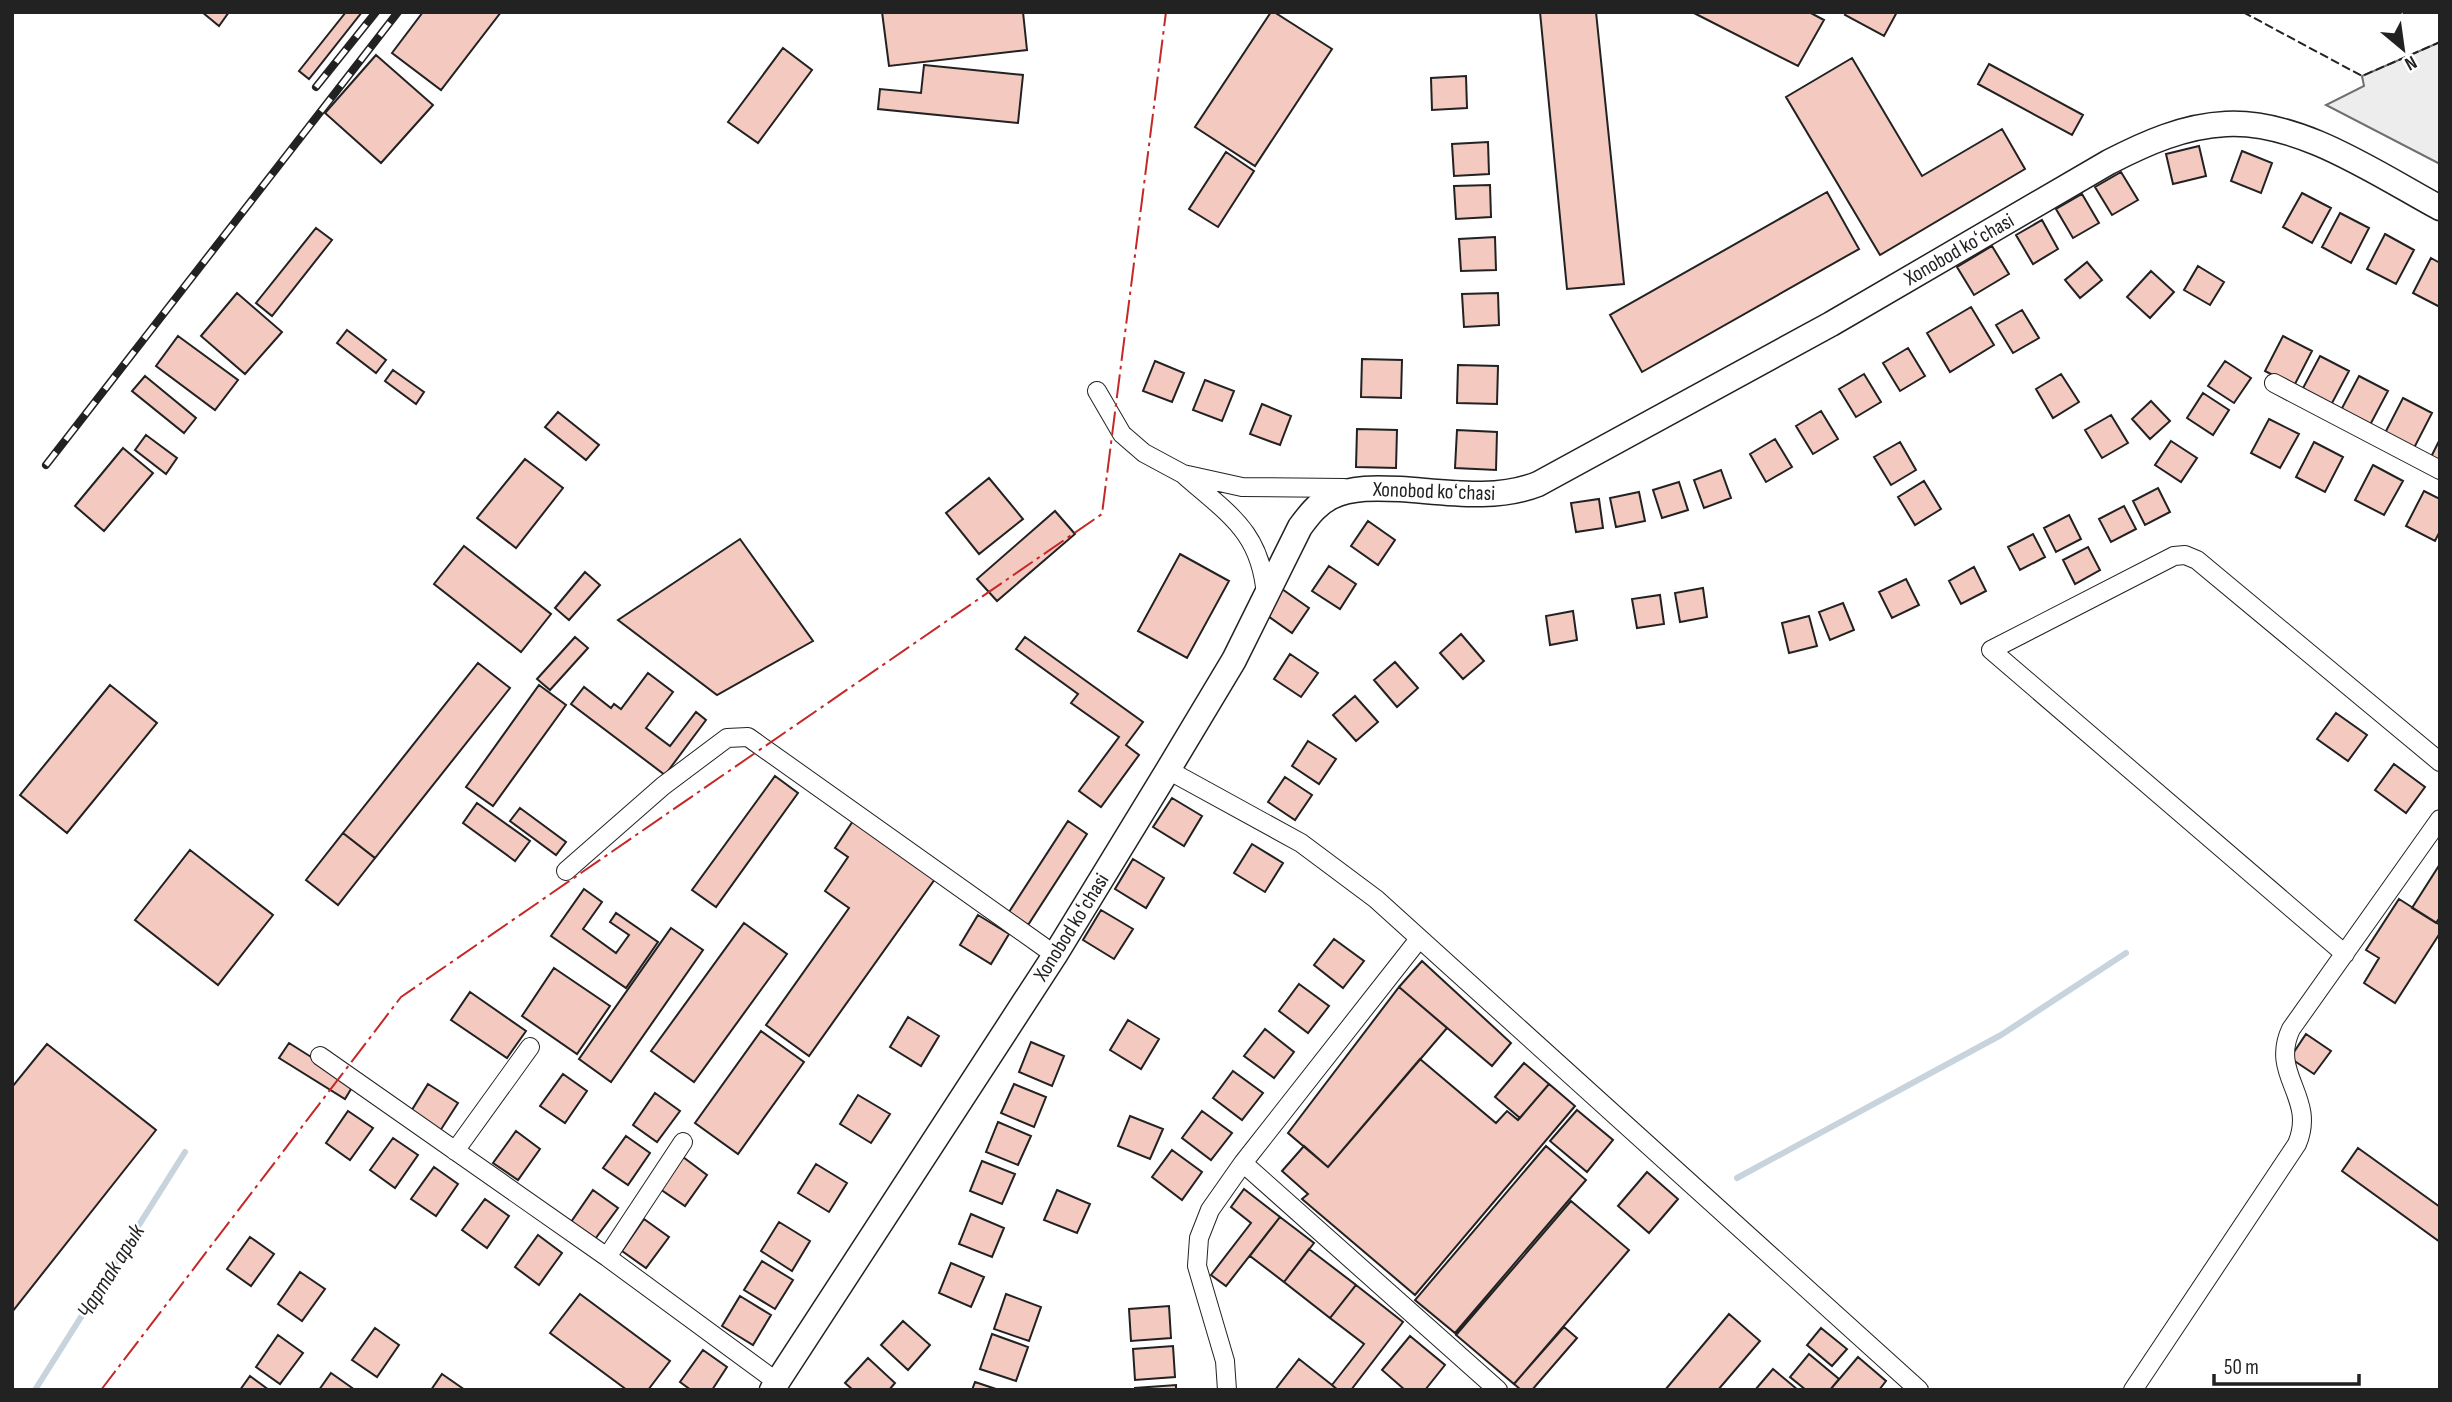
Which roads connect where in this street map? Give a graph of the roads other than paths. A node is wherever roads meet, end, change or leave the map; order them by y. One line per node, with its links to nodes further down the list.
1 (2440, 208): 6 (main road, Xonobod koʻchasi)
2 (2274, 383): 4 (street)
3 (1097, 391): 5 (street)
4 (2440, 470)
5 (1183, 474): 6 (street); 7 (street)
6 (1368, 488): 7 (main road, Xonobod koʻchasi)
7 (1266, 596): 9 (main road, Xonobod koʻchasi)
8 (2440, 762): 13 (street)
9 (1168, 770): 12 (street); 14 (main road, Xonobod koʻchasi)
10 (2440, 819): 13 (street)
11 (566, 870): 14 (street)
12 (1419, 939): 19 (street); 24 (street)
13 (2345, 954): 25 (street)
14 (1055, 955): 21 (main road, Xonobod koʻchasi)
15 (530, 1047): 18 (street)
16 (320, 1055): 18 (street)
17 (683, 1142): 20 (street)
18 (456, 1151): 20 (street)
19 (1243, 1163): 22 (street); 23 (street)
20 (607, 1257): 21 (street)
21 (774, 1386)
22 (1227, 1390)
23 (1497, 1390)
24 (1919, 1390)
25 (2133, 1390)

